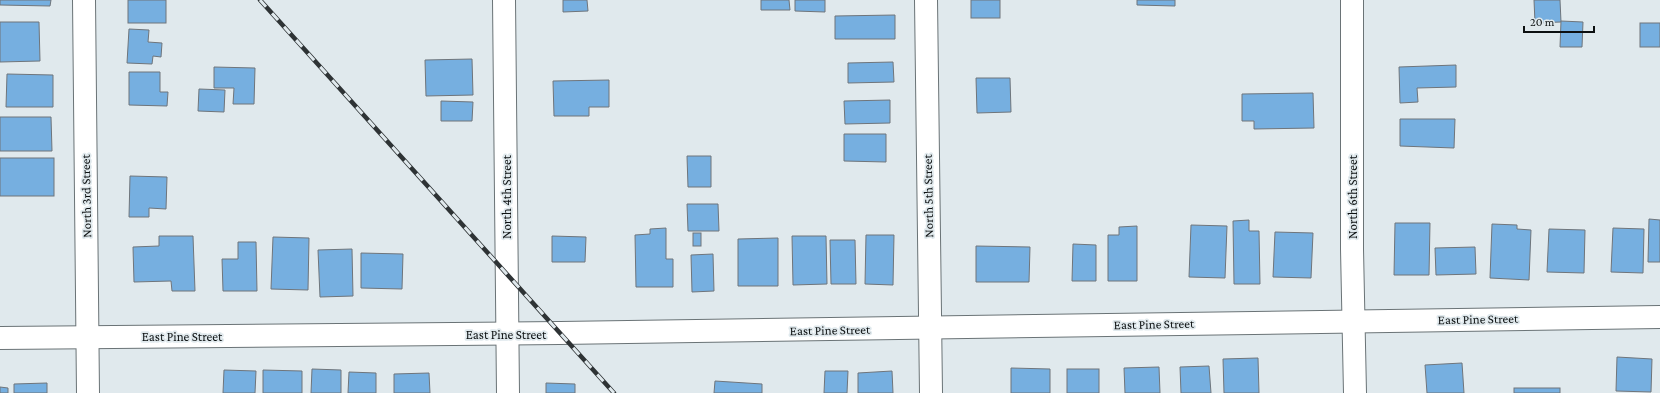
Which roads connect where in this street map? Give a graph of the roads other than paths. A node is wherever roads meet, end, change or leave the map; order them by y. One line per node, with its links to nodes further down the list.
1 (84, 0): 9 (street, North 3rd Street)
2 (504, 0): 8 (street, North 4th Street)
3 (926, 0): 7 (street, North 5th Street)
4 (1352, 0): 6 (street, North 6th Street)
5 (1660, 317): 6 (street, East Pine Street)
6 (1354, 321): 7 (street, East Pine Street); 14 (street, North 6th Street)
7 (930, 328): 8 (street, East Pine Street); 13 (street, North 5th Street)
8 (507, 334): 9 (street, East Pine Street); 12 (street, North 4th Street)
9 (88, 337): 10 (street, East Pine Street); 11 (street, North 3rd Street)
10 (0, 338)
11 (88, 393)
12 (508, 393)
13 (931, 393)
14 (1355, 393)

